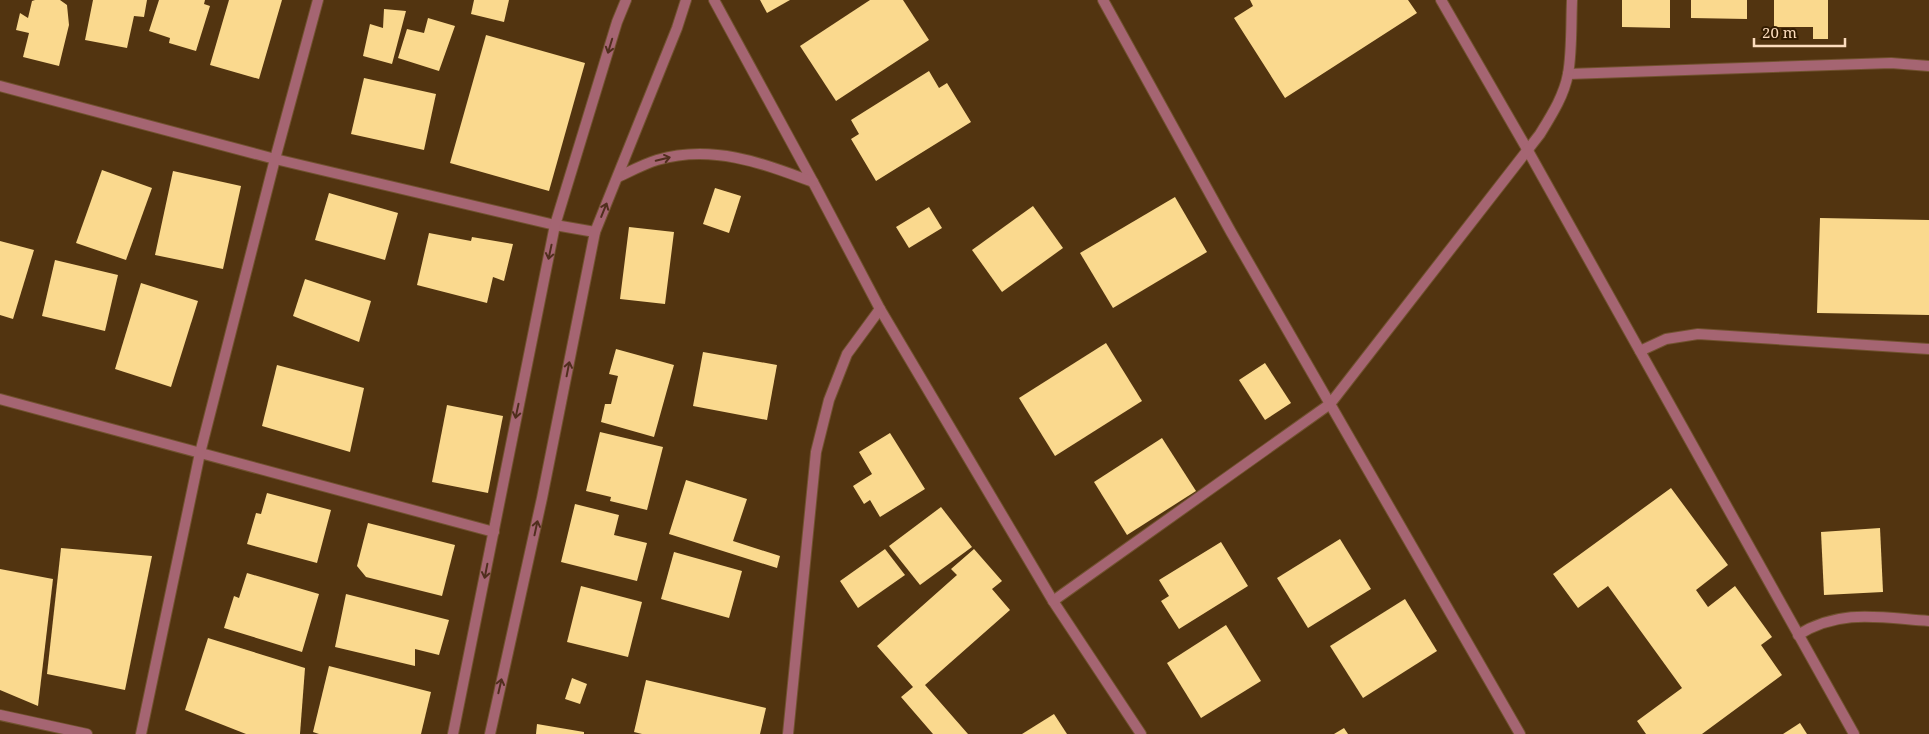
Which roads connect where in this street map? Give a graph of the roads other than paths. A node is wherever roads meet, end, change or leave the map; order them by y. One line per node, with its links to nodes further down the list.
1 (318, 0): 12 (street)
2 (626, 0): 15 (street, one-way to 15)
3 (686, 0): 13 (street)
4 (714, 0): 14 (street)
5 (1103, 0): 21 (street)
6 (1441, 0): 11 (street)
7 (1572, 0): 9 (street)
8 (1929, 66): 9 (street)
9 (1568, 74): 11 (street)
10 (0, 86): 12 (street)
11 (1527, 149): 19 (street); 21 (street)
12 (275, 158): 15 (street); 22 (street)
13 (618, 177): 14 (street, one-way to 14); 16 (street, one-way to 13)
14 (814, 182): 17 (street)
15 (555, 225): 16 (street); 23 (street, one-way to 23)
16 (595, 232): 31 (street, one-way to 16)
17 (880, 309): 24 (street); 32 (street)
18 (1929, 349): 19 (street)
19 (1640, 351): 26 (street)
20 (0, 399): 22 (street)
21 (1330, 404): 24 (street); 34 (street)
22 (200, 453): 23 (street); 29 (street)
23 (494, 532): 30 (street, one-way to 30)
24 (1053, 601): 33 (street)
25 (1929, 621): 26 (street)
26 (1798, 635): 35 (street)
27 (0, 715): 28 (street)
28 (87, 734)
29 (140, 734)
30 (453, 734)
31 (490, 734)
32 (788, 734)
33 (1141, 734)
34 (1520, 734)
35 (1854, 734)

